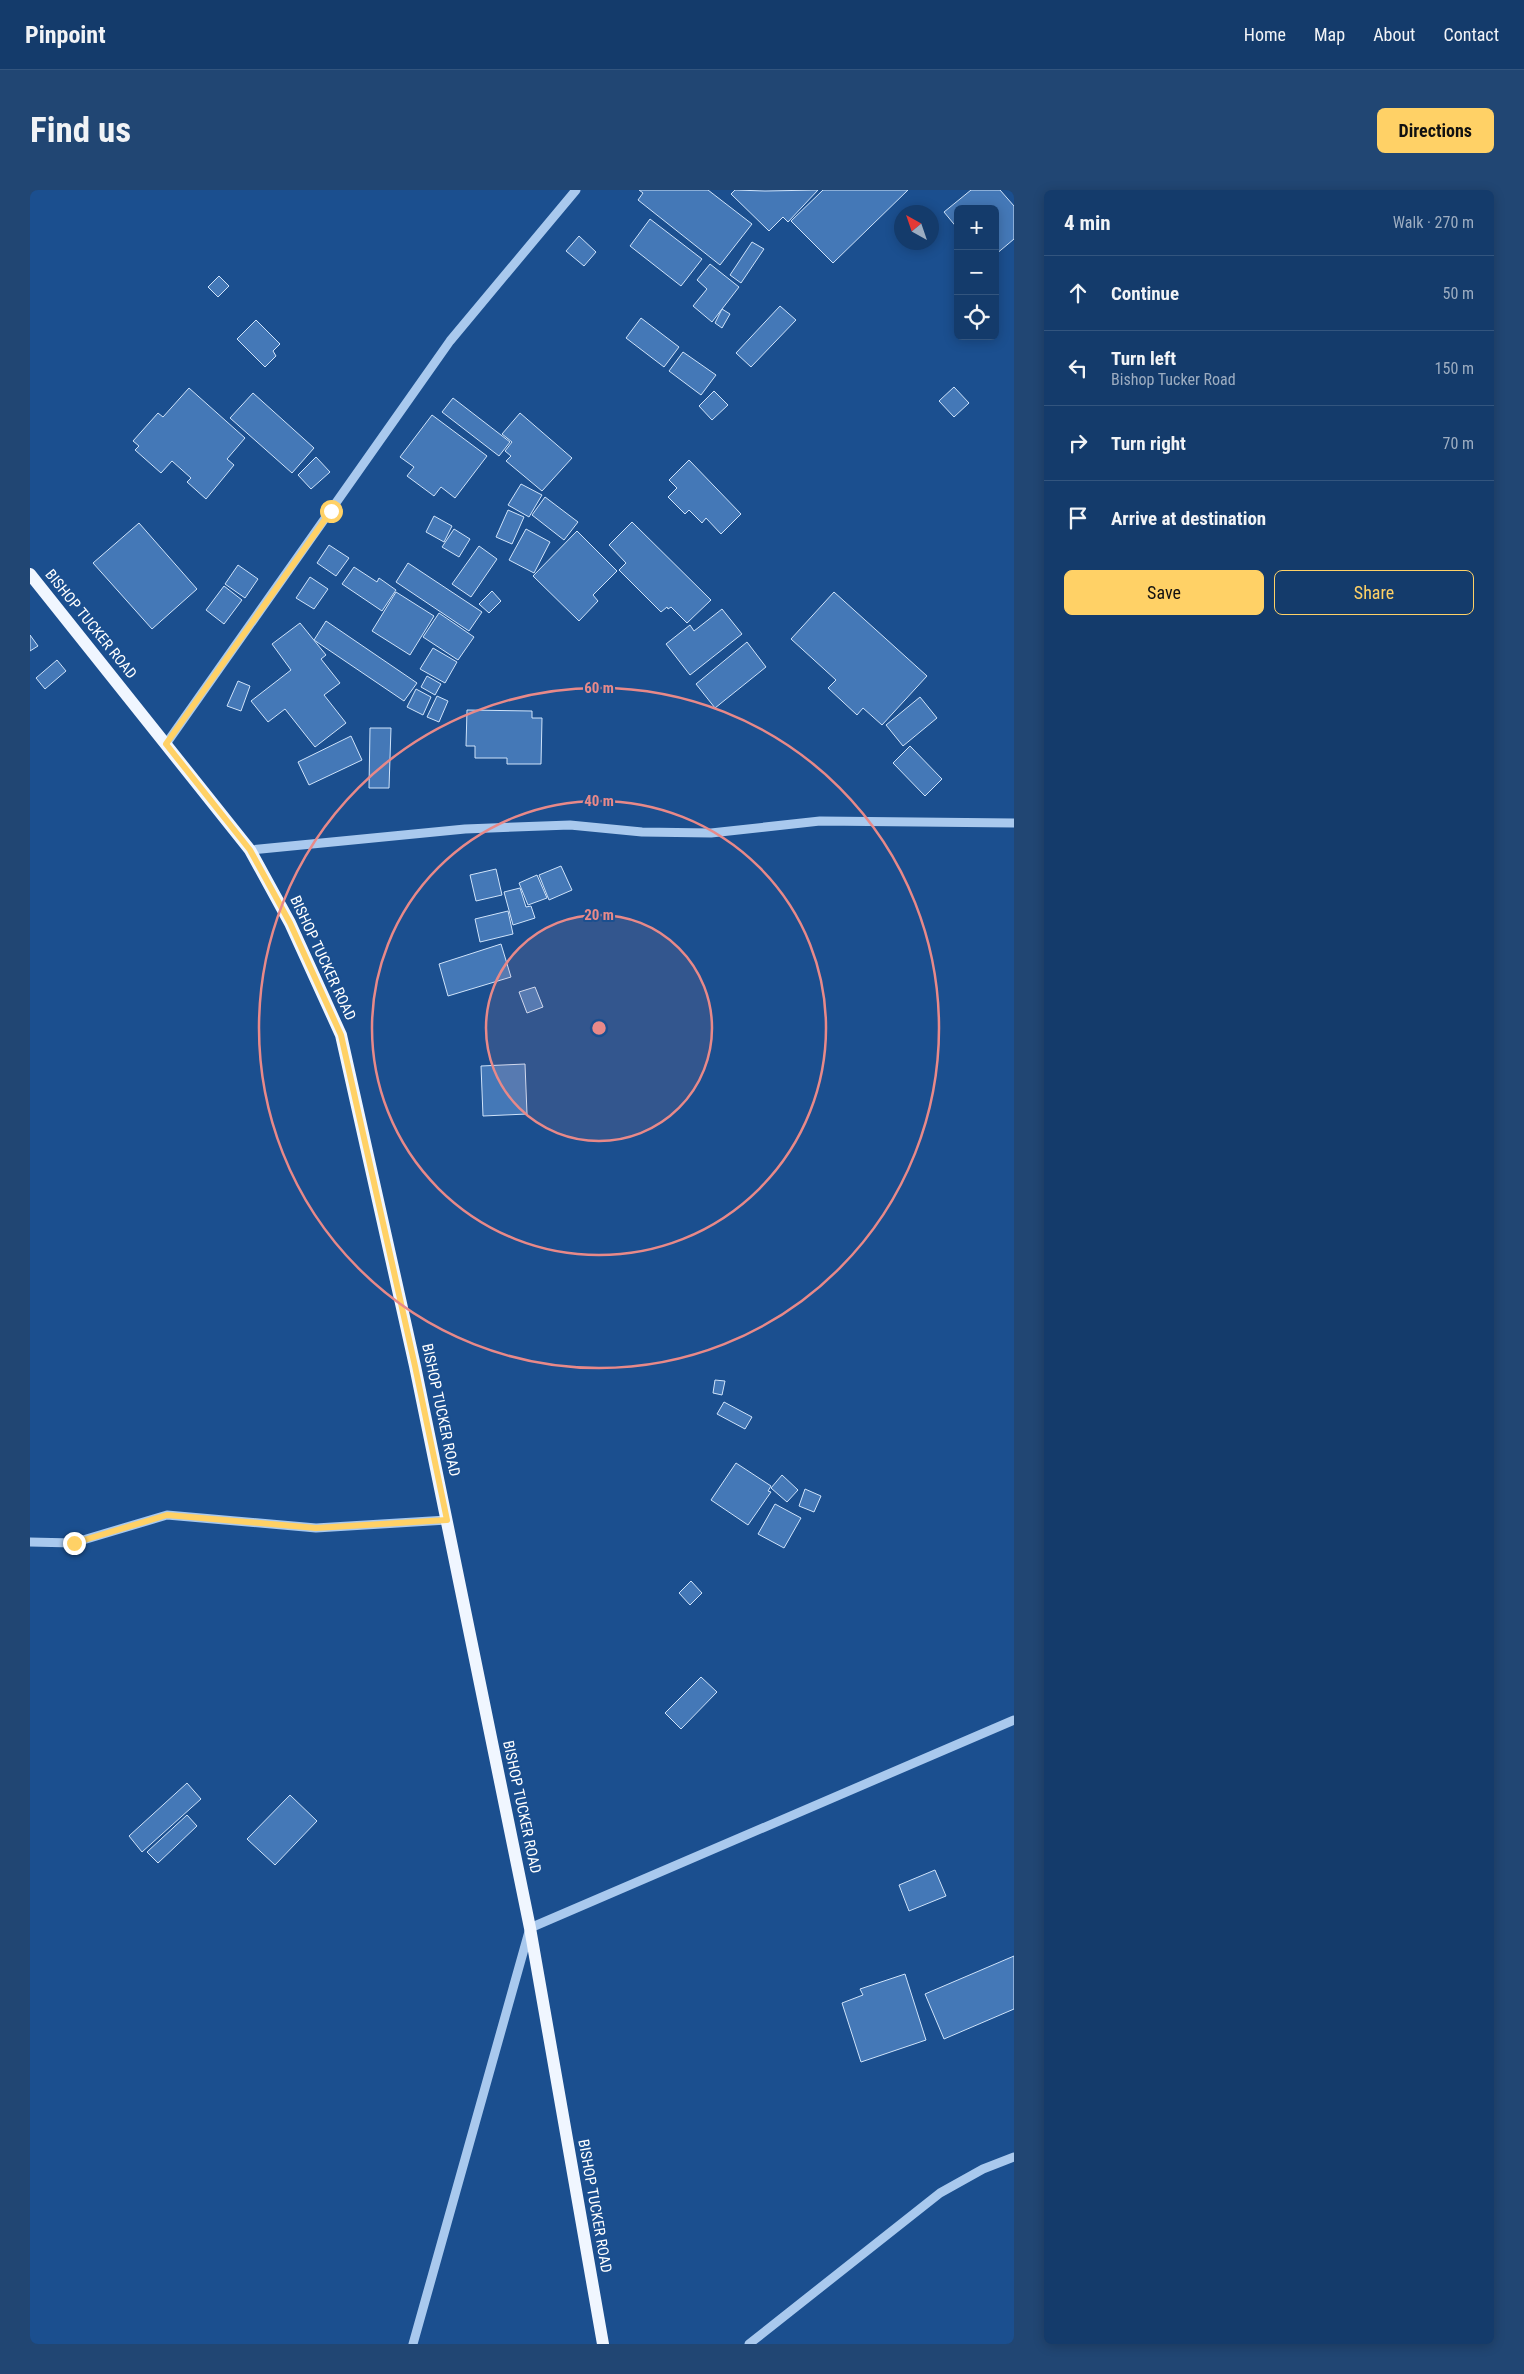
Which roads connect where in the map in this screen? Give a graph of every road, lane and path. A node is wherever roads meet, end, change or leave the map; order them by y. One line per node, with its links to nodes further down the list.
1 (576, 190): 3 (street)
2 (30, 574): 3 (main road, BISHOP TUCKER ROAD)
3 (166, 744): 5 (main road, BISHOP TUCKER ROAD)
4 (1014, 823): 5 (street)
5 (250, 850): 6 (main road, BISHOP TUCKER ROAD)
6 (447, 1520): 7 (street); 9 (main road, BISHOP TUCKER ROAD)
7 (30, 1542)
8 (1014, 1720): 9 (street)
9 (530, 1928): 11 (street); 12 (main road, BISHOP TUCKER ROAD)
10 (1014, 2157): 13 (street)
11 (413, 2344)
12 (603, 2344)
13 (749, 2344)

